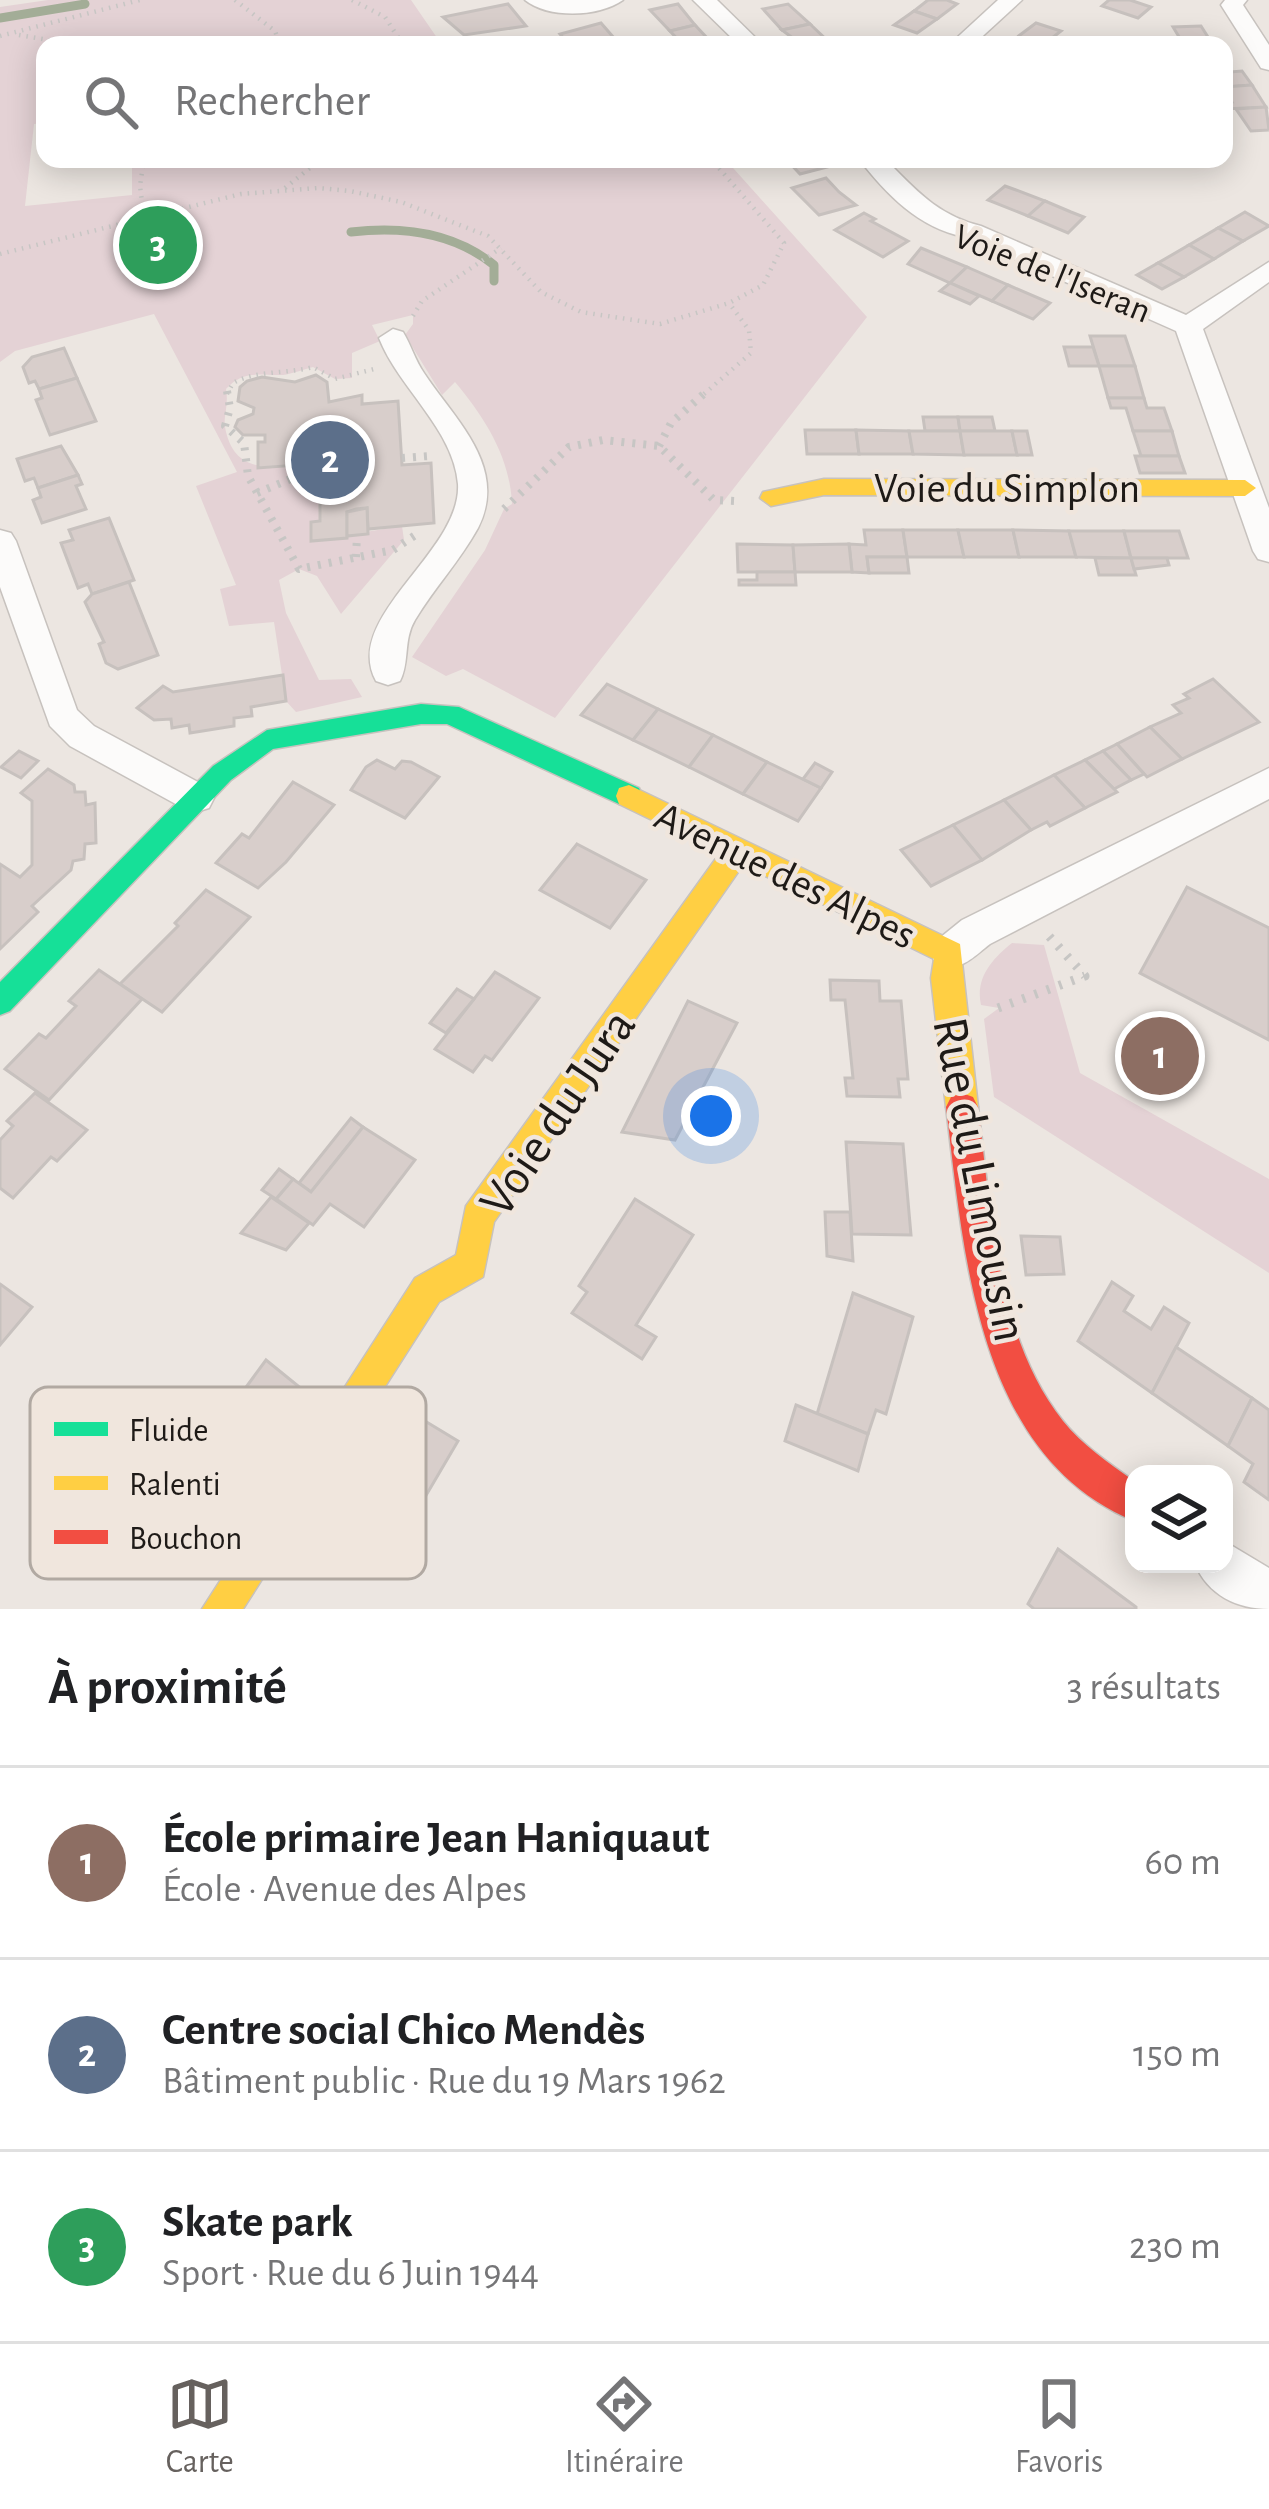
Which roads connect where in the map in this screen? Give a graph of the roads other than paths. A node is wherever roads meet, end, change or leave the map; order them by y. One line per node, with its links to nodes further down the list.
1 (536, 0): 2 (street)
2 (612, 0)
3 (704, 0): 6 (street)
4 (1011, 0): 7 (street)
5 (1228, 2): 8 (street)
6 (742, 36)
7 (970, 36)
8 (1269, 63)
9 (879, 168): 11 (street, Voie de l'Iseran)
10 (1269, 270): 11 (street)
11 (1188, 326): 13 (street)
12 (396, 348): 17 (street)
13 (1245, 488): 14 (street, Voie du Simplon); 16 (street)
14 (771, 498)
15 (0, 541): 19 (street)
16 (1269, 551)
17 (388, 672)
18 (1269, 782): 21 (street, Avenue des Alpes)
19 (196, 798): 20 (street, Avenue des Alpes); 22 (street)
20 (738, 850): 21 (street, Avenue des Alpes); 23 (street, Voie du Jura)
21 (950, 953): 24 (street, Rue du Limousin)
22 (0, 1002)
23 (365, 1387)
24 (1125, 1496)
25 (1233, 1573): 27 (street)
26 (240, 1579): 28 (street, Voie du Jura)
27 (1269, 1598)
28 (221, 1609)

